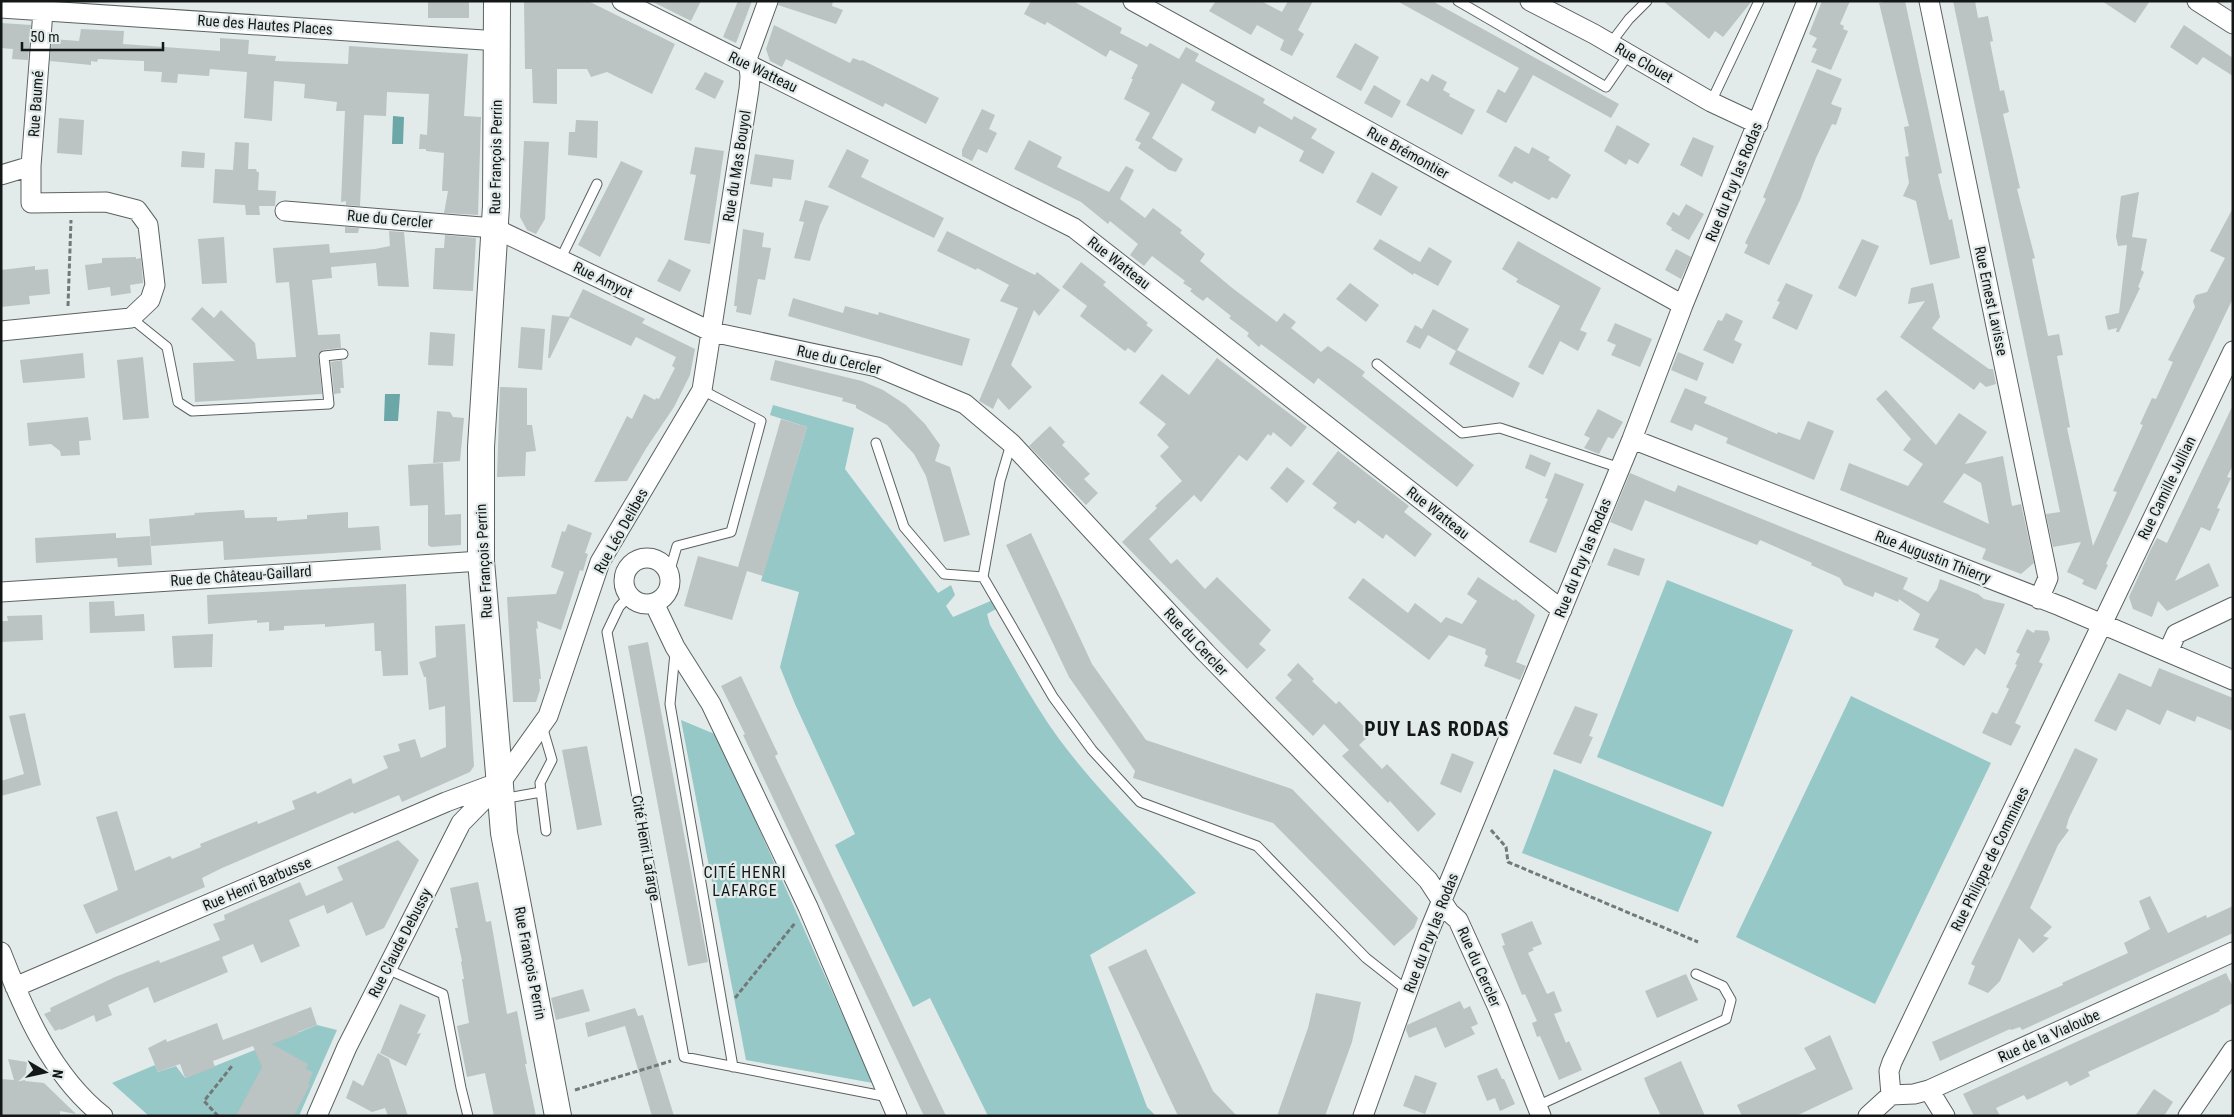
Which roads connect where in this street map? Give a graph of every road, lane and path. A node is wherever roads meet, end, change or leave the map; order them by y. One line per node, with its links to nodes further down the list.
1 (498, 1): 15 (main road, Rue François Perrin)
2 (622, 1): 18 (street, Rue Watteau)
3 (768, 1): 18 (street, Rue du Mas Bouyol)
4 (1133, 1): 28 (street, Rue Brémontier)
5 (1458, 1): 17 (lane)
6 (1530, 1): 16 (street, Rue Clouet)
7 (1647, 1): 16 (lane)
8 (1759, 1): 19 (lane)
9 (1807, 1): 20 (street, Rue du Puy las Rodas)
10 (1929, 1): 48 (street, Rue Ernest Lavisse)
11 (2197, 1): 14 (street)
12 (1, 8): 13 (street, Rue des Hautes Places)
13 (43, 11): 15 (street, Rue des Hautes Places); 21 (street, Rue Baumé)
14 (2233, 24)
15 (499, 41): 26 (main road, Rue François Perrin)
16 (1610, 44): 17 (street, Rue Clouet)
17 (1628, 55): 19 (street, Rue Clouet)
18 (749, 67): 32 (street, Rue du Mas Bouyol); 51 (street, Rue Watteau)
19 (1711, 102): 20 (street, Rue Clouet)
20 (1758, 124): 28 (street, Rue du Puy las Rodas)
21 (31, 166): 22 (street); 24 (street, Rue Baumé)
22 (1, 175)
23 (597, 184): 27 (lane)
24 (72, 202): 29 (street); 30 (path)
25 (285, 210): 26 (street, Rue du Cercler)
26 (494, 228): 27 (street, Rue Amyot); 41 (main road, Rue François Perrin)
27 (560, 260): 32 (street, Rue Amyot)
28 (1683, 305): 37 (street, Rue du Puy las Rodas)
29 (131, 318): 30 (street); 34 (lane)
30 (68, 324): 31 (street)
31 (1, 331)
32 (712, 332): 36 (street, Rue Léo Delibes); 39 (street, Rue du Cercler)
33 (2233, 351): 52 (street, Rue Camille Jullian)
34 (343, 354)
35 (1377, 364): 40 (lane)
36 (702, 390): 42 (street, Rue Léo Delibes); 44 (lane)
37 (1632, 438): 40 (street, Rue du Puy las Rodas); 48 (street, Rue Augustin Thierry)
38 (876, 444): 45 (lane)
39 (1011, 444): 45 (lane); 61 (street, Rue du Cercler)
40 (1620, 468): 51 (street, Rue du Puy las Rodas)
41 (481, 561): 46 (street, Rue de Château-Gaillard); 57 (main road, Rue François Perrin)
42 (600, 562): 43 (street); 56 (street, Rue Léo Delibes)
43 (625, 572): 44 (street); 47 (street)
44 (669, 573): 49 (street)
45 (984, 576): 69 (lane)
46 (1, 592)
47 (629, 596): 49 (street); 74 (lane, Cité Henri Lafarge)
48 (2039, 599): 52 (street, Rue Augustin Thierry)
49 (654, 603): 53 (street)
50 (2233, 608): 54 (street)
51 (1562, 610): 59 (street, Rue du Puy las Rodas)
52 (2102, 624): 54 (street, Rue Augustin Thierry); 76 (street, Rue Philippe de Commines)
53 (675, 647): 62 (street); 70 (lane)
54 (2168, 652): 55 (street, Rue Augustin Thierry)
55 (2233, 680)
56 (542, 725): 57 (street, Rue Léo Delibes); 58 (lane)
57 (501, 791): 58 (lane); 66 (street, Rue Claude Debussy); 68 (street, Rue Henri Barbusse); 78 (main road, Rue François Perrin)
58 (541, 792): 60 (lane)
59 (1476, 820): 61 (street, Rue du Puy las Rodas); 63 (path)
60 (546, 831)
61 (1442, 900): 69 (street, Rue du Puy las Rodas); 79 (street, Rue du Cercler)
62 (808, 908): 70 (path); 77 (street)
63 (1698, 942)
64 (1, 952): 68 (street)
65 (2233, 952): 75 (street, Rue de la Vialoube)
66 (387, 969): 82 (street, Rue Claude Debussy); 83 (lane)
67 (1696, 974): 79 (lane)
68 (15, 987): 80 (street)
69 (1409, 992): 85 (street, Rue du Puy las Rodas)
70 (724, 1012): 74 (lane)
71 (2233, 1050): 88 (street)
72 (659, 1065): 78 (path)
73 (232, 1066): 81 (path)
74 (733, 1067): 77 (lane, Cité Henri Lafarge)
75 (1929, 1090): 76 (street, Rue de la Vialoube); 87 (street)
76 (1891, 1095): 86 (street)
77 (891, 1097): 84 (street)
78 (556, 1106)
79 (1539, 1111)
80 (103, 1116)
81 (218, 1116)
82 (317, 1116)
83 (468, 1116)
84 (897, 1116)
85 (1363, 1116)
86 (1868, 1116)
87 (1945, 1116)
88 (2188, 1116)

